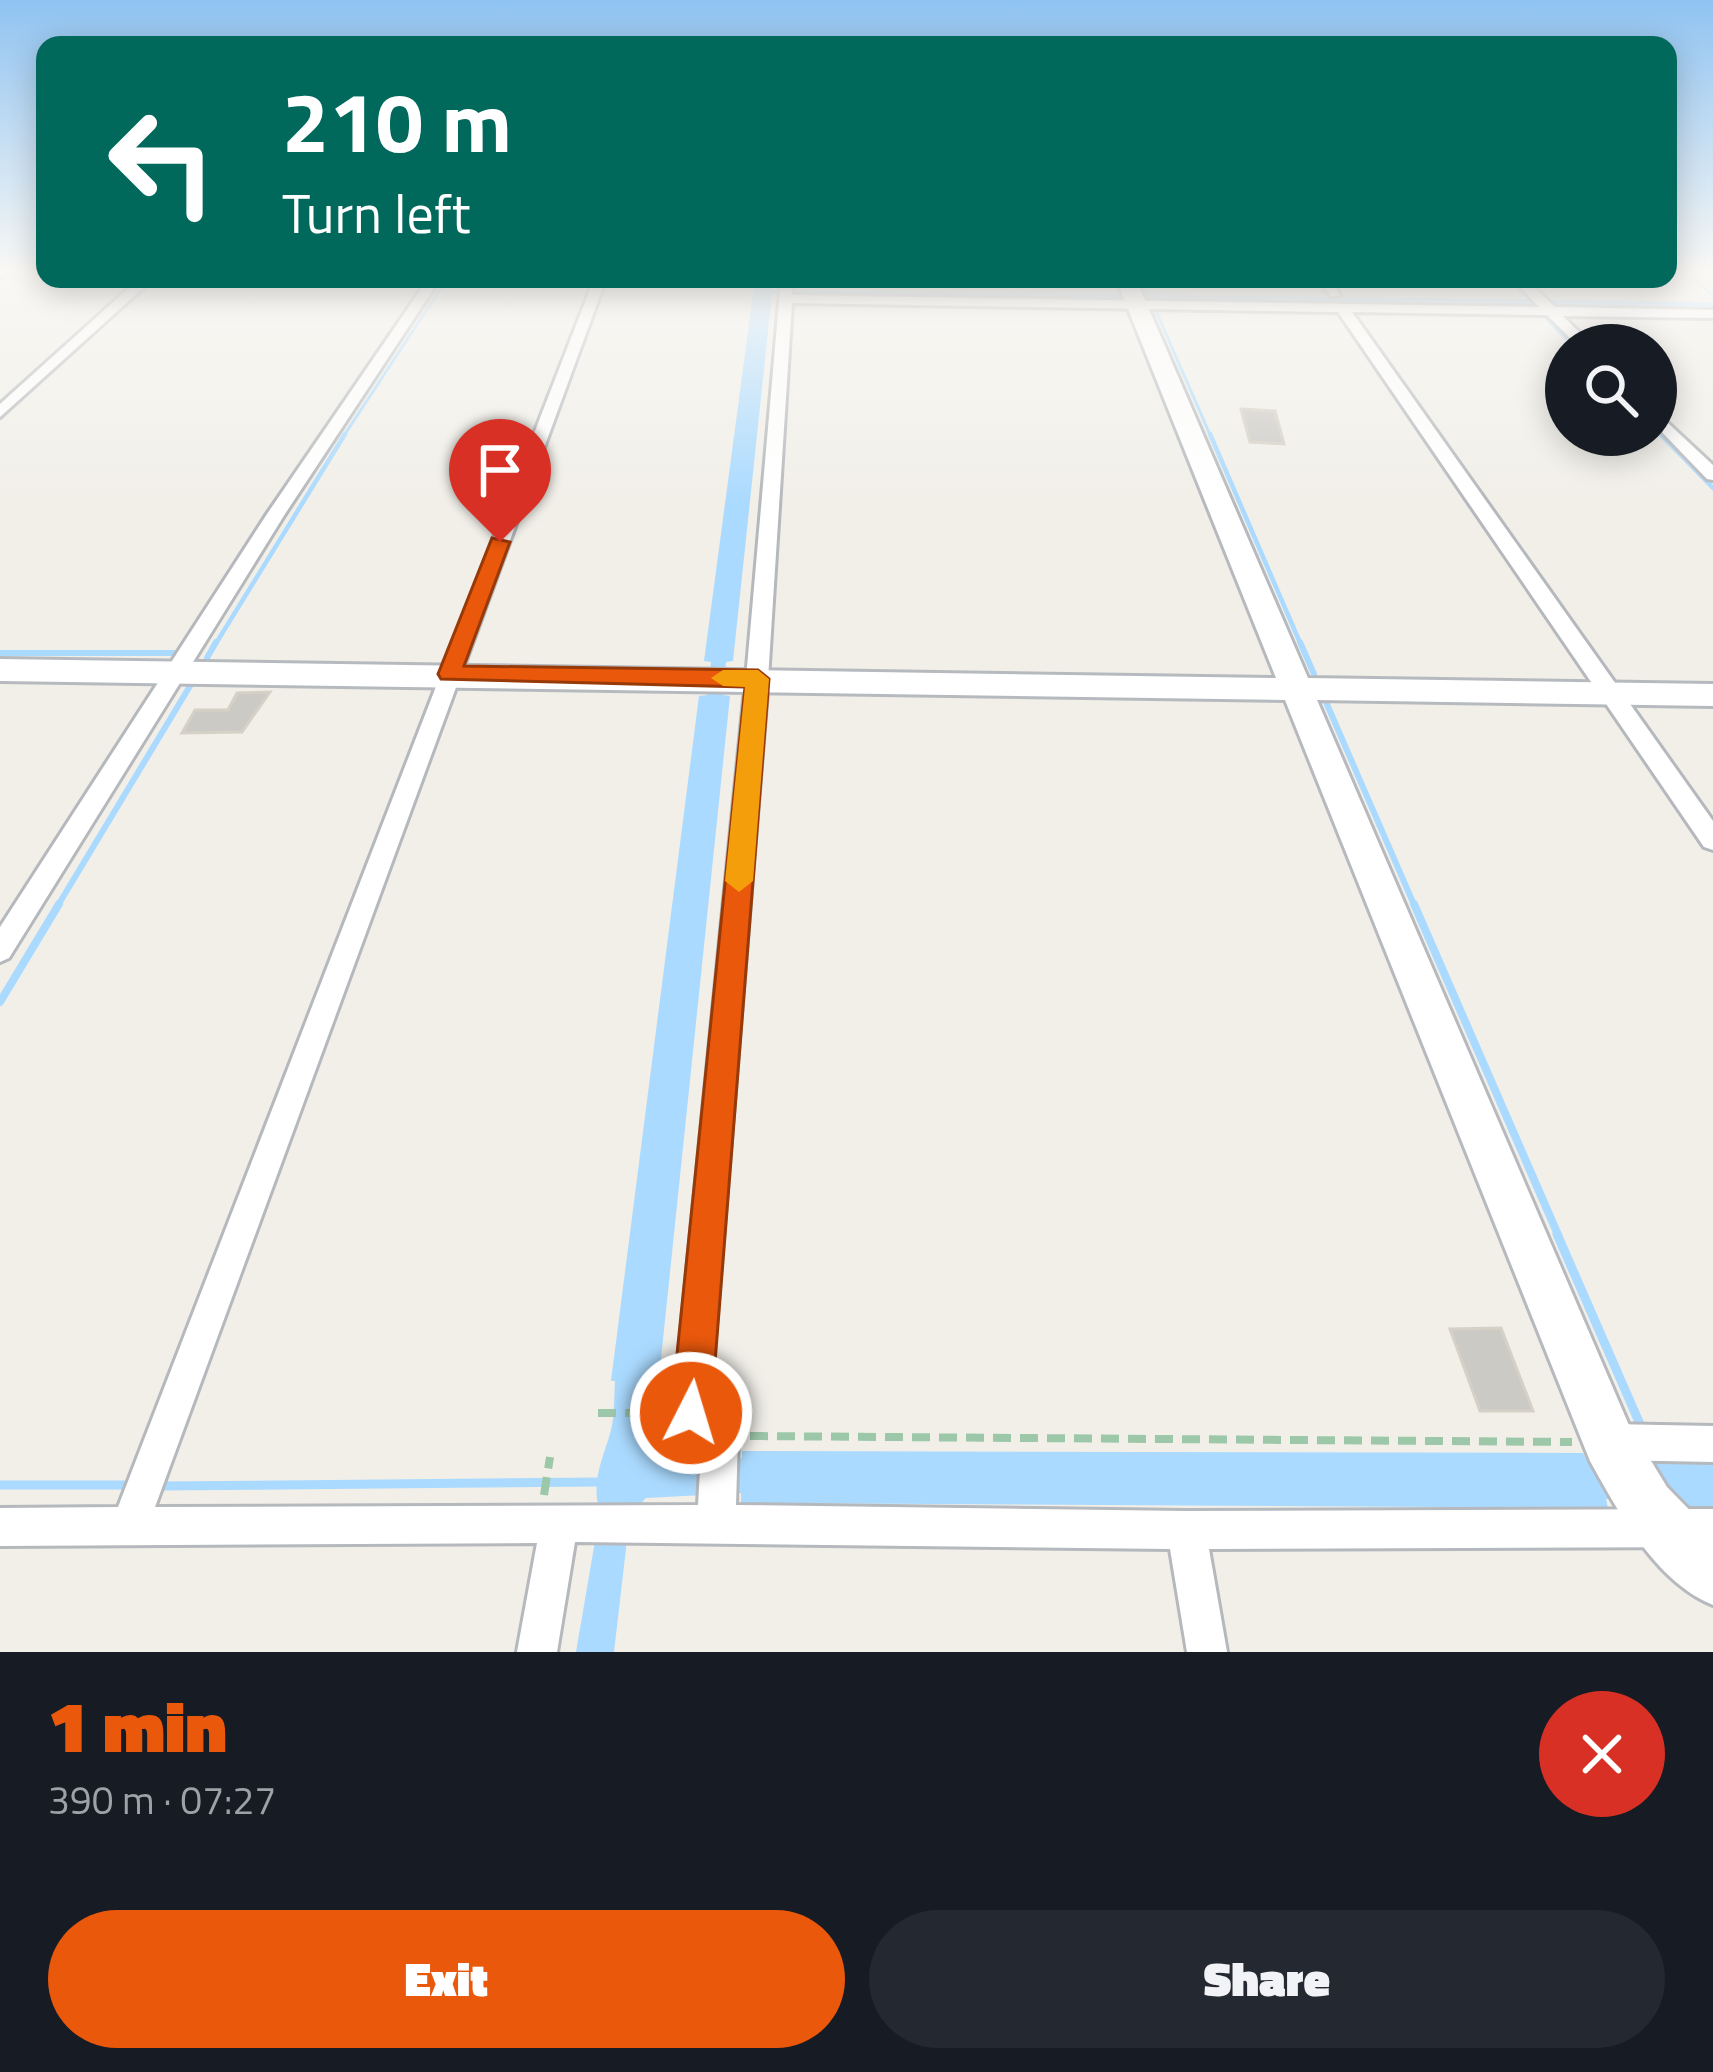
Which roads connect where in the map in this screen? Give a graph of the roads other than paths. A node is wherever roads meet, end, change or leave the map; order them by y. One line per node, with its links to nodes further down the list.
1 (71, 348): 7 (street)
2 (388, 348): 10 (street)
3 (574, 348): 12 (street)
4 (778, 348): 13 (street)
5 (1161, 348): 14 (street)
6 (1371, 348): 15 (street)
7 (0, 412)
8 (1677, 438): 9 (street)
9 (1713, 475)
10 (175, 669): 11 (street); 12 (street); 18 (street)
11 (0, 670)
12 (449, 674): 13 (street); 21 (street)
13 (730, 678): 14 (street); 23 (street)
14 (1296, 687): 15 (street); 20 (street)
15 (1610, 694): 16 (street); 17 (street)
16 (1713, 695)
17 (1713, 840)
18 (0, 950)
19 (1713, 1444): 20 (street)
20 (1651, 1480): 25 (street); 26 (street)
21 (139, 1500): 22 (street); 24 (street)
22 (559, 1524): 23 (street); 27 (street)
23 (716, 1524): 25 (street)
24 (0, 1527)
25 (1186, 1530): 28 (street)
26 (1713, 1576)
27 (537, 1652)
28 (1207, 1652)

